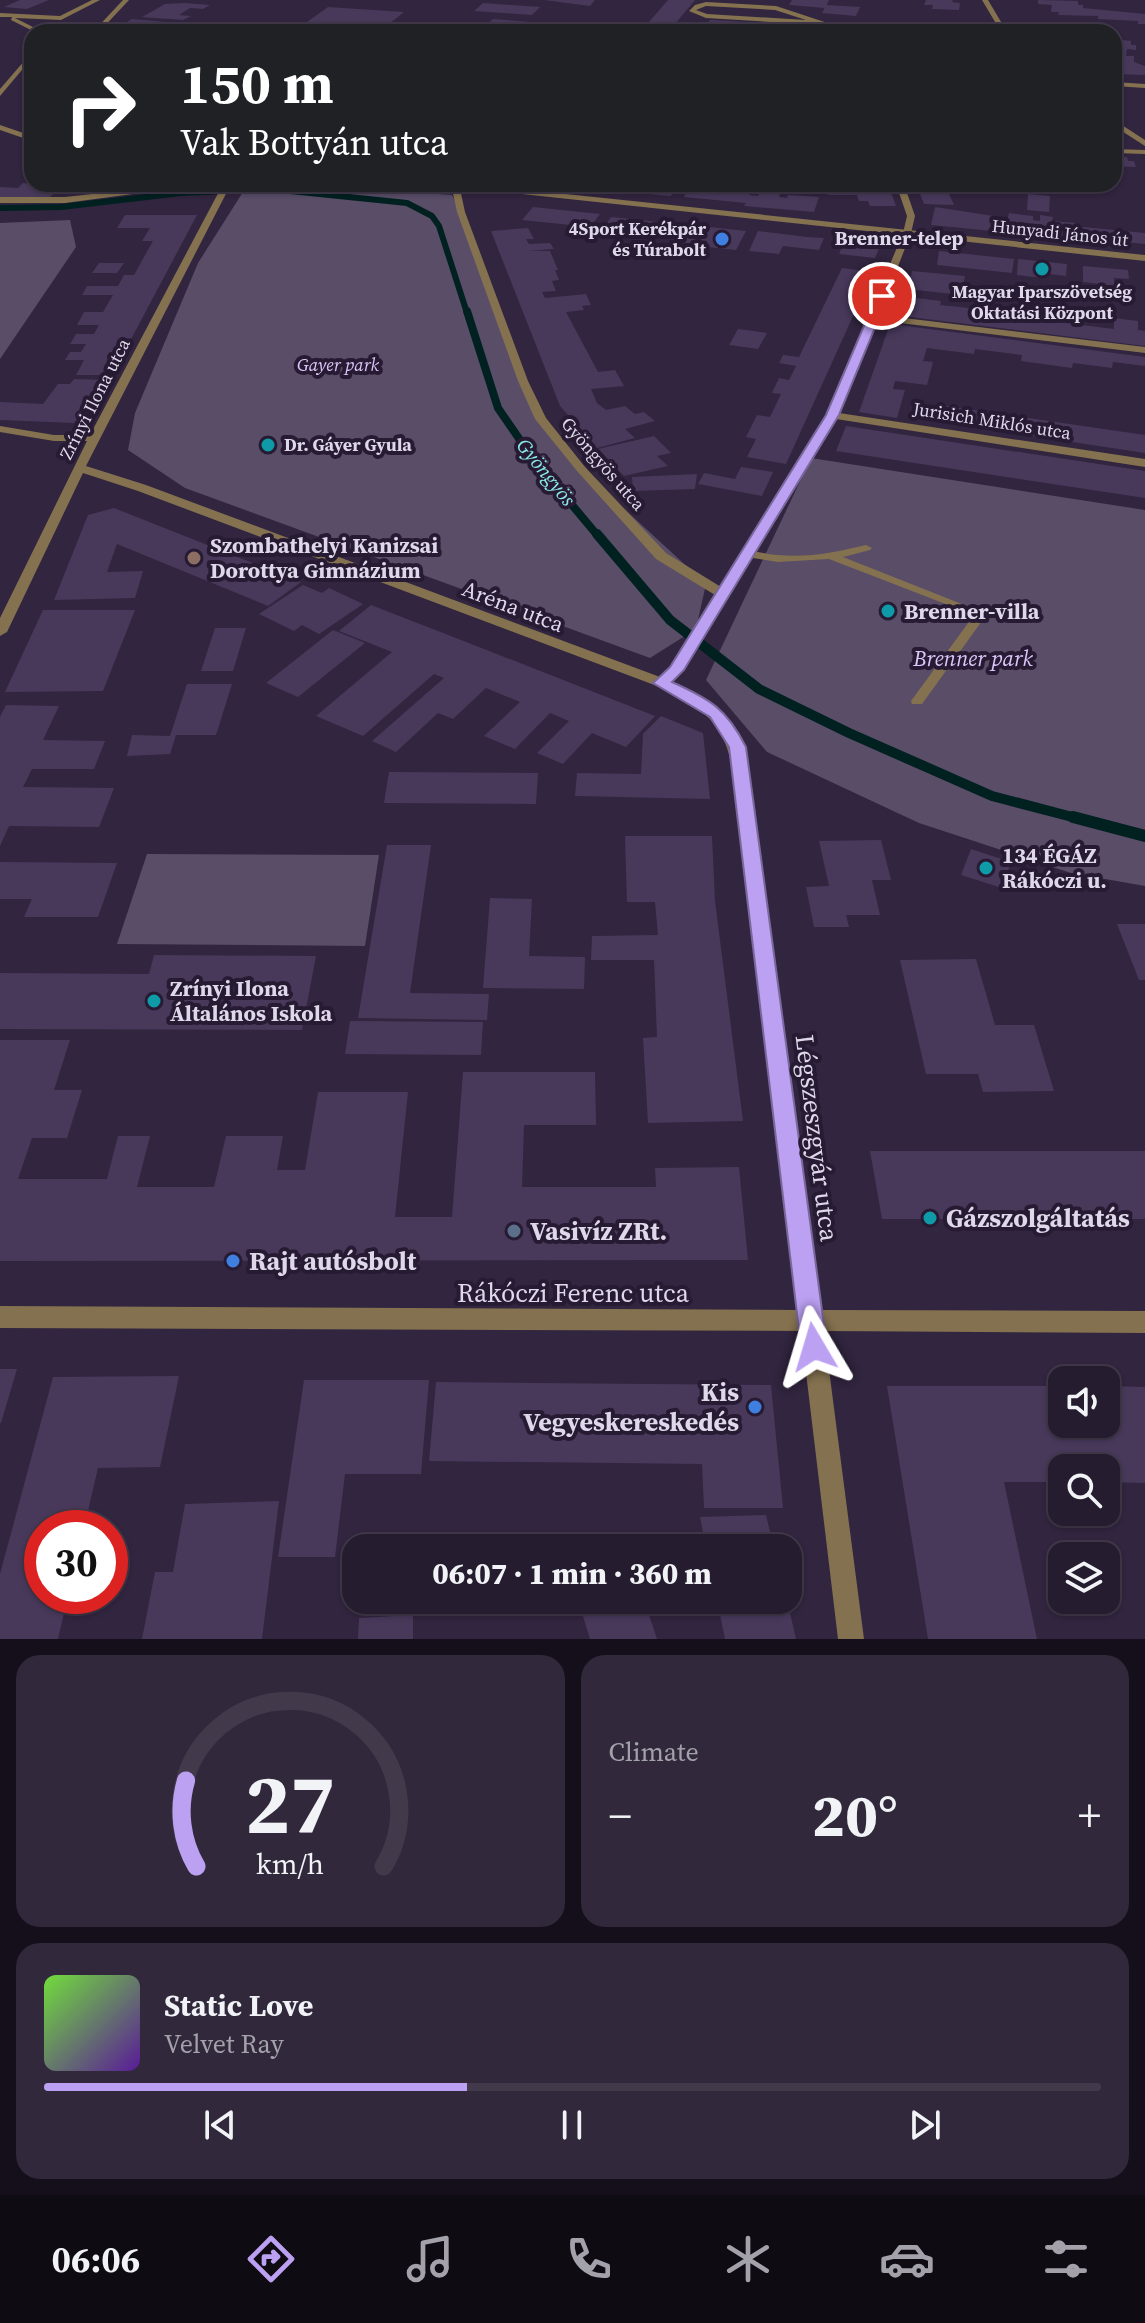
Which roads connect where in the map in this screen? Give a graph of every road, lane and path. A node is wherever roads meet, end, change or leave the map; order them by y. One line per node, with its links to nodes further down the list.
1 (77, 0): 7 (street)
2 (97, 0): 7 (street)
3 (126, 0): 10 (lane)
4 (985, 0): 12 (street)
5 (51, 8): 6 (street)
6 (0, 15): 7 (street); 13 (street)
7 (61, 18): 9 (street)
8 (820, 23): 8 (street); 11 (street)
9 (56, 24)
10 (104, 24)
11 (824, 24)
12 (999, 24)
13 (24, 25)
14 (24, 66): 17 (street)
15 (1122, 85): 16 (street)
16 (1145, 86)
17 (0, 94)
18 (0, 127): 20 (street)
19 (1122, 128): 23 (street)
20 (24, 136)
21 (2, 139): 22 (street)
22 (24, 139)
23 (1145, 144)
24 (1122, 151): 25 (street)
25 (1145, 152)
26 (139, 192): 31 (street)
27 (223, 192): 39 (street, Zrínyi Ilona utca)
28 (457, 192): 45 (street, Gyöngyös utca)
29 (529, 192): 33 (street, Hunyadi János út)
30 (903, 192): 33 (street)
31 (123, 194): 32 (street)
32 (0, 200)
33 (907, 233): 34 (street, Hunyadi János út); 35 (street)
34 (1145, 258)
35 (873, 317): 36 (street); 37 (street)
36 (1145, 350)
37 (833, 415): 40 (street, Jurisich Miklós utca); 43 (street)
38 (0, 429): 39 (street)
39 (94, 438): 41 (street, Zrínyi Ilona utca)
40 (1145, 463)
41 (80, 468): 46 (street, Zrínyi Ilona utca); 47 (street, Aréna utca)
42 (866, 548): 44 (lane)
43 (747, 554): 44 (lane); 45 (street)
44 (833, 557): 48 (lane)
45 (723, 594): 47 (street)
46 (0, 632)
47 (662, 683): 50 (street, Légszeszgyár utca)
48 (917, 701)
49 (0, 1317): 50 (street, Rákóczi Ferenc utca)
50 (811, 1322): 51 (street, Rákóczi Ferenc utca); 52 (street, Légszeszgyár utca)
51 (1145, 1322)
52 (851, 1639)

